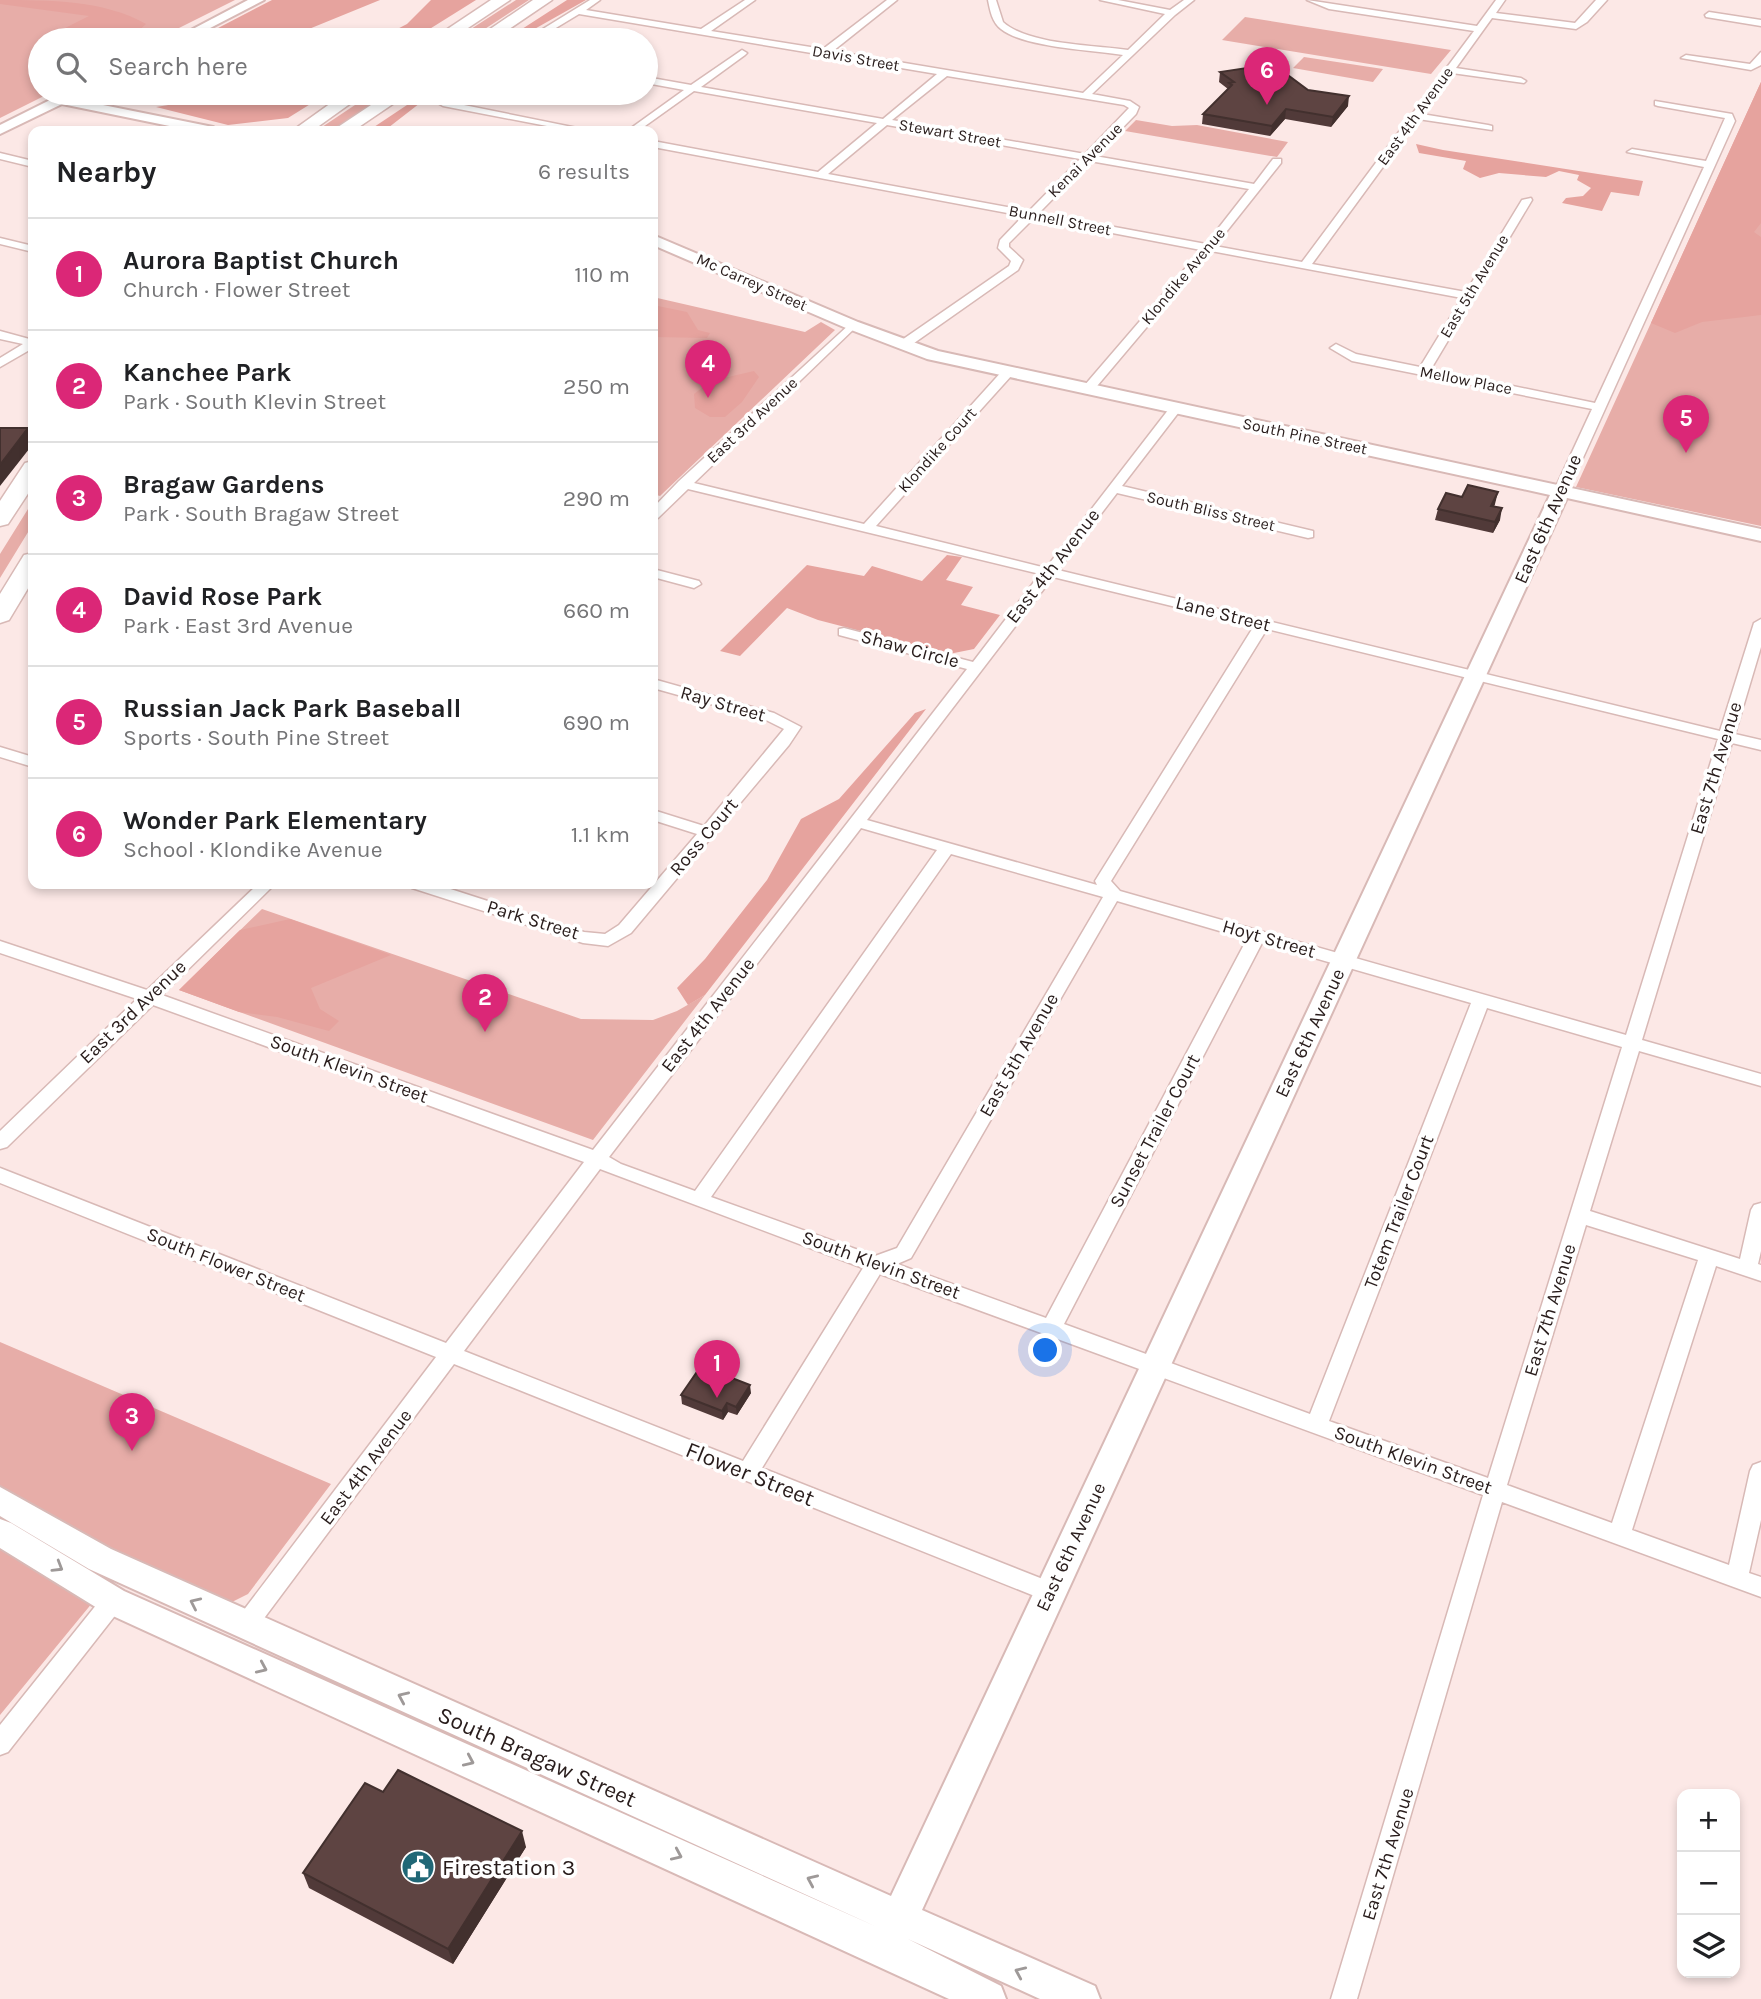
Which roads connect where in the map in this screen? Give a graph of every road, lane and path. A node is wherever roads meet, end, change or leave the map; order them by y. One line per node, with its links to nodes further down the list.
1 (258, 0): 20 (street)
2 (500, 0): 21 (highway)
3 (546, 0): 22 (highway)
4 (596, 0): 14 (street)
5 (751, 0): 25 (street)
6 (893, 0): 27 (street)
7 (992, 0): 28 (street)
8 (1104, 0): 16 (street)
9 (1190, 0): 16 (street)
10 (1311, 0): 15 (street)
11 (1373, 0): 15 (street)
12 (1501, 0): 17 (street, East 4th Avenue)
13 (1603, 0): 17 (street)
14 (578, 11): 23 (street); 25 (street, Davis Street)
15 (1364, 11): 24 (street)
16 (1172, 13): 28 (street)
17 (1489, 15): 24 (street, East 4th Avenue)
18 (1709, 15): 19 (street)
19 (1761, 23)
20 (202, 28)
21 (458, 28)
22 (501, 28)
23 (550, 28)
24 (1479, 29): 31 (street, East 4th Avenue)
25 (703, 32): 27 (street, Davis Street)
26 (742, 53): 35 (street)
27 (824, 53): 32 (street, Davis Street)
28 (1130, 53): 36 (street)
29 (1761, 55): 30 (street)
30 (1686, 58)
31 (1449, 70): 33 (street); 44 (street, East 4th Avenue)
32 (944, 73): 36 (street, Davis Street); 45 (street)
33 (1521, 81)
34 (658, 82): 35 (street, Stewart Street)
35 (694, 88): 45 (street, Stewart Street); 50 (street)
36 (1085, 96): 43 (street, Davis Street)
37 (1658, 103): 59 (street, East 6th Avenue)
38 (50, 105): 52 (street)
39 (85, 105): 46 (street)
40 (339, 105): 47 (highway)
41 (381, 105): 48 (highway)
42 (476, 105): 49 (street)
43 (1134, 107): 56 (street, Kenai Avenue)
44 (1415, 116): 51 (street); 68 (street, East 4th Avenue)
45 (884, 121): 56 (street, Stewart Street); 60 (street)
46 (188, 126)
47 (308, 126)
48 (349, 126)
49 (566, 126)
50 (639, 126)
51 (1488, 128)
52 (0, 130)
53 (658, 145): 60 (street, Bunnell Street)
54 (1632, 152): 59 (street)
55 (0, 156): 58 (street)
56 (1087, 158): 61 (street, Stewart Street); 63 (street, Kenai Avenue)
57 (1277, 161): 61 (street, Klondike Avenue)
58 (28, 163)
59 (1710, 165): 80 (street, East 6th Avenue)
60 (820, 175): 63 (street, Bunnell Street)
61 (1255, 187): 67 (street, Klondike Avenue)
62 (1527, 200): 69 (street, East 5th Avenue)
63 (1031, 215): 67 (street, Bunnell Street); 73 (street, Kenai Avenue)
64 (0, 241): 66 (street)
65 (658, 242): 70 (street, Mc Carrey Street)
66 (28, 248)
67 (1208, 248): 68 (street, Bunnell Street); 79 (street, Klondike Avenue)
68 (1305, 266): 69 (street, Bunnell Street)
69 (1467, 296): 78 (street, East 5th Avenue)
70 (852, 325): 73 (street, South Pine Street); 83 (street, East 3rd Avenue)
71 (0, 335): 72 (street)
72 (28, 342)
73 (904, 345): 77 (street, South Pine Street)
74 (28, 346): 76 (street)
75 (1336, 348): 78 (street, Mellow Place)
76 (0, 363)
77 (1008, 372): 79 (street, South Pine Street); 88 (street, Klondike Court)
78 (1423, 372): 80 (street, Mellow Place)
79 (1088, 388): 81 (street, South Pine Street)
80 (1598, 407): 85 (street, East 6th Avenue)
81 (1176, 408): 84 (street, East 4th Avenue); 85 (street, South Pine Street)
82 (28, 476): 87 (highway)
83 (684, 484): 86 (street, East 3rd Avenue); 88 (street, Lane Street)
84 (1113, 488): 89 (street, South Bliss Street); 92 (street, East 4th Avenue)
85 (1561, 491): 90 (street, South Pine Street); 100 (street, East 6th Avenue)
86 (659, 501)
87 (0, 519)
88 (867, 528): 92 (street, Lane Street)
89 (1308, 534)
90 (1761, 535)
91 (28, 568): 95 (highway)
92 (1049, 570): 97 (street, Lane Street); 99 (street, East 4th Avenue)
93 (658, 574): 94 (street)
94 (694, 584)
95 (0, 615)
96 (1761, 623): 103 (street, East 7th Avenue)
97 (1264, 624): 100 (street, Lane Street); 113 (street)
98 (844, 632): 99 (street, Shaw Circle)
99 (976, 667): 108 (street, East 4th Avenue)
100 (1475, 677): 103 (street, Lane Street); 117 (street, East 6th Avenue)
101 (658, 684): 102 (street, Ray Street)
102 (793, 727): 109 (street, Ross Court)
103 (1726, 737): 104 (street, Lane Street); 120 (street, East 7th Avenue)
104 (1761, 746)
105 (0, 752): 106 (street)
106 (28, 760)
107 (658, 817): 109 (street)
108 (858, 822): 110 (street, Hoyt Street); 123 (street, East 4th Avenue)
109 (708, 832): 115 (street, Ross Court)
110 (947, 847): 113 (street, Hoyt Street); 125 (street)
111 (262, 889): 118 (street, East 3rd Avenue)
112 (434, 889): 115 (street, Park Street)
113 (1113, 894): 114 (street, Hoyt Street); 129 (street, East 5th Avenue)
114 (1257, 936): 117 (street, Hoyt Street); 131 (street, Sunset Trailer Court)
115 (608, 940)
116 (0, 947): 118 (street, South Klevin Street)
117 (1343, 961): 119 (street, Hoyt Street); 133 (street, East 6th Avenue)
118 (149, 997): 122 (street, East 3rd Avenue); 123 (street, South Klevin Street)
119 (1482, 1000): 120 (street, Hoyt Street); 134 (street, Totem Trailer Court)
120 (1632, 1042): 121 (street, Hoyt Street); 127 (street, East 7th Avenue)
121 (1761, 1080)
122 (0, 1142)
123 (597, 1159): 125 (street, South Klevin Street); 132 (street, East 4th Avenue)
124 (0, 1175): 132 (street, South Flower Street)
125 (699, 1198): 129 (street, South Klevin Street)
126 (1761, 1210): 130 (street)
127 (1579, 1214): 128 (street); 137 (street, East 7th Avenue)
128 (1709, 1256): 130 (street); 140 (street)
129 (876, 1264): 131 (street, South Klevin Street); 136 (street)
130 (1754, 1271)
131 (1052, 1327): 133 (street, South Klevin Street)
132 (451, 1354): 136 (street, Flower Street); 145 (street, East 4th Avenue)
133 (1156, 1364): 134 (street, South Klevin Street); 143 (street, East 6th Avenue)
134 (1317, 1424): 137 (street, South Klevin Street)
135 (1761, 1471): 141 (street)
136 (747, 1473): 143 (street, Flower Street)
137 (1495, 1490): 140 (street, South Klevin Street); 151 (street, East 7th Avenue)
138 (0, 1500): 145 (street, South Bragaw Street, one-way to 138)
139 (0, 1532): 144 (street, South Bragaw Street, one-way to 144)
140 (1619, 1536): 141 (street, South Klevin Street)
141 (1737, 1578): 142 (street, South Klevin Street)
142 (1761, 1587)
143 (1050, 1592): 147 (street, East 6th Avenue)
144 (113, 1601): 146 (street); 148 (street, South Bragaw Street, one-way to 148)
145 (245, 1626): 147 (street, South Bragaw Street, one-way to 145)
146 (0, 1744)
147 (899, 1919): 148 (street, East 6th Avenue); 150 (street, South Bragaw Street, one-way to 147)
148 (885, 1949): 149 (street, South Bragaw Street)
149 (988, 1999)
150 (1082, 1999)
151 (1344, 1999)

